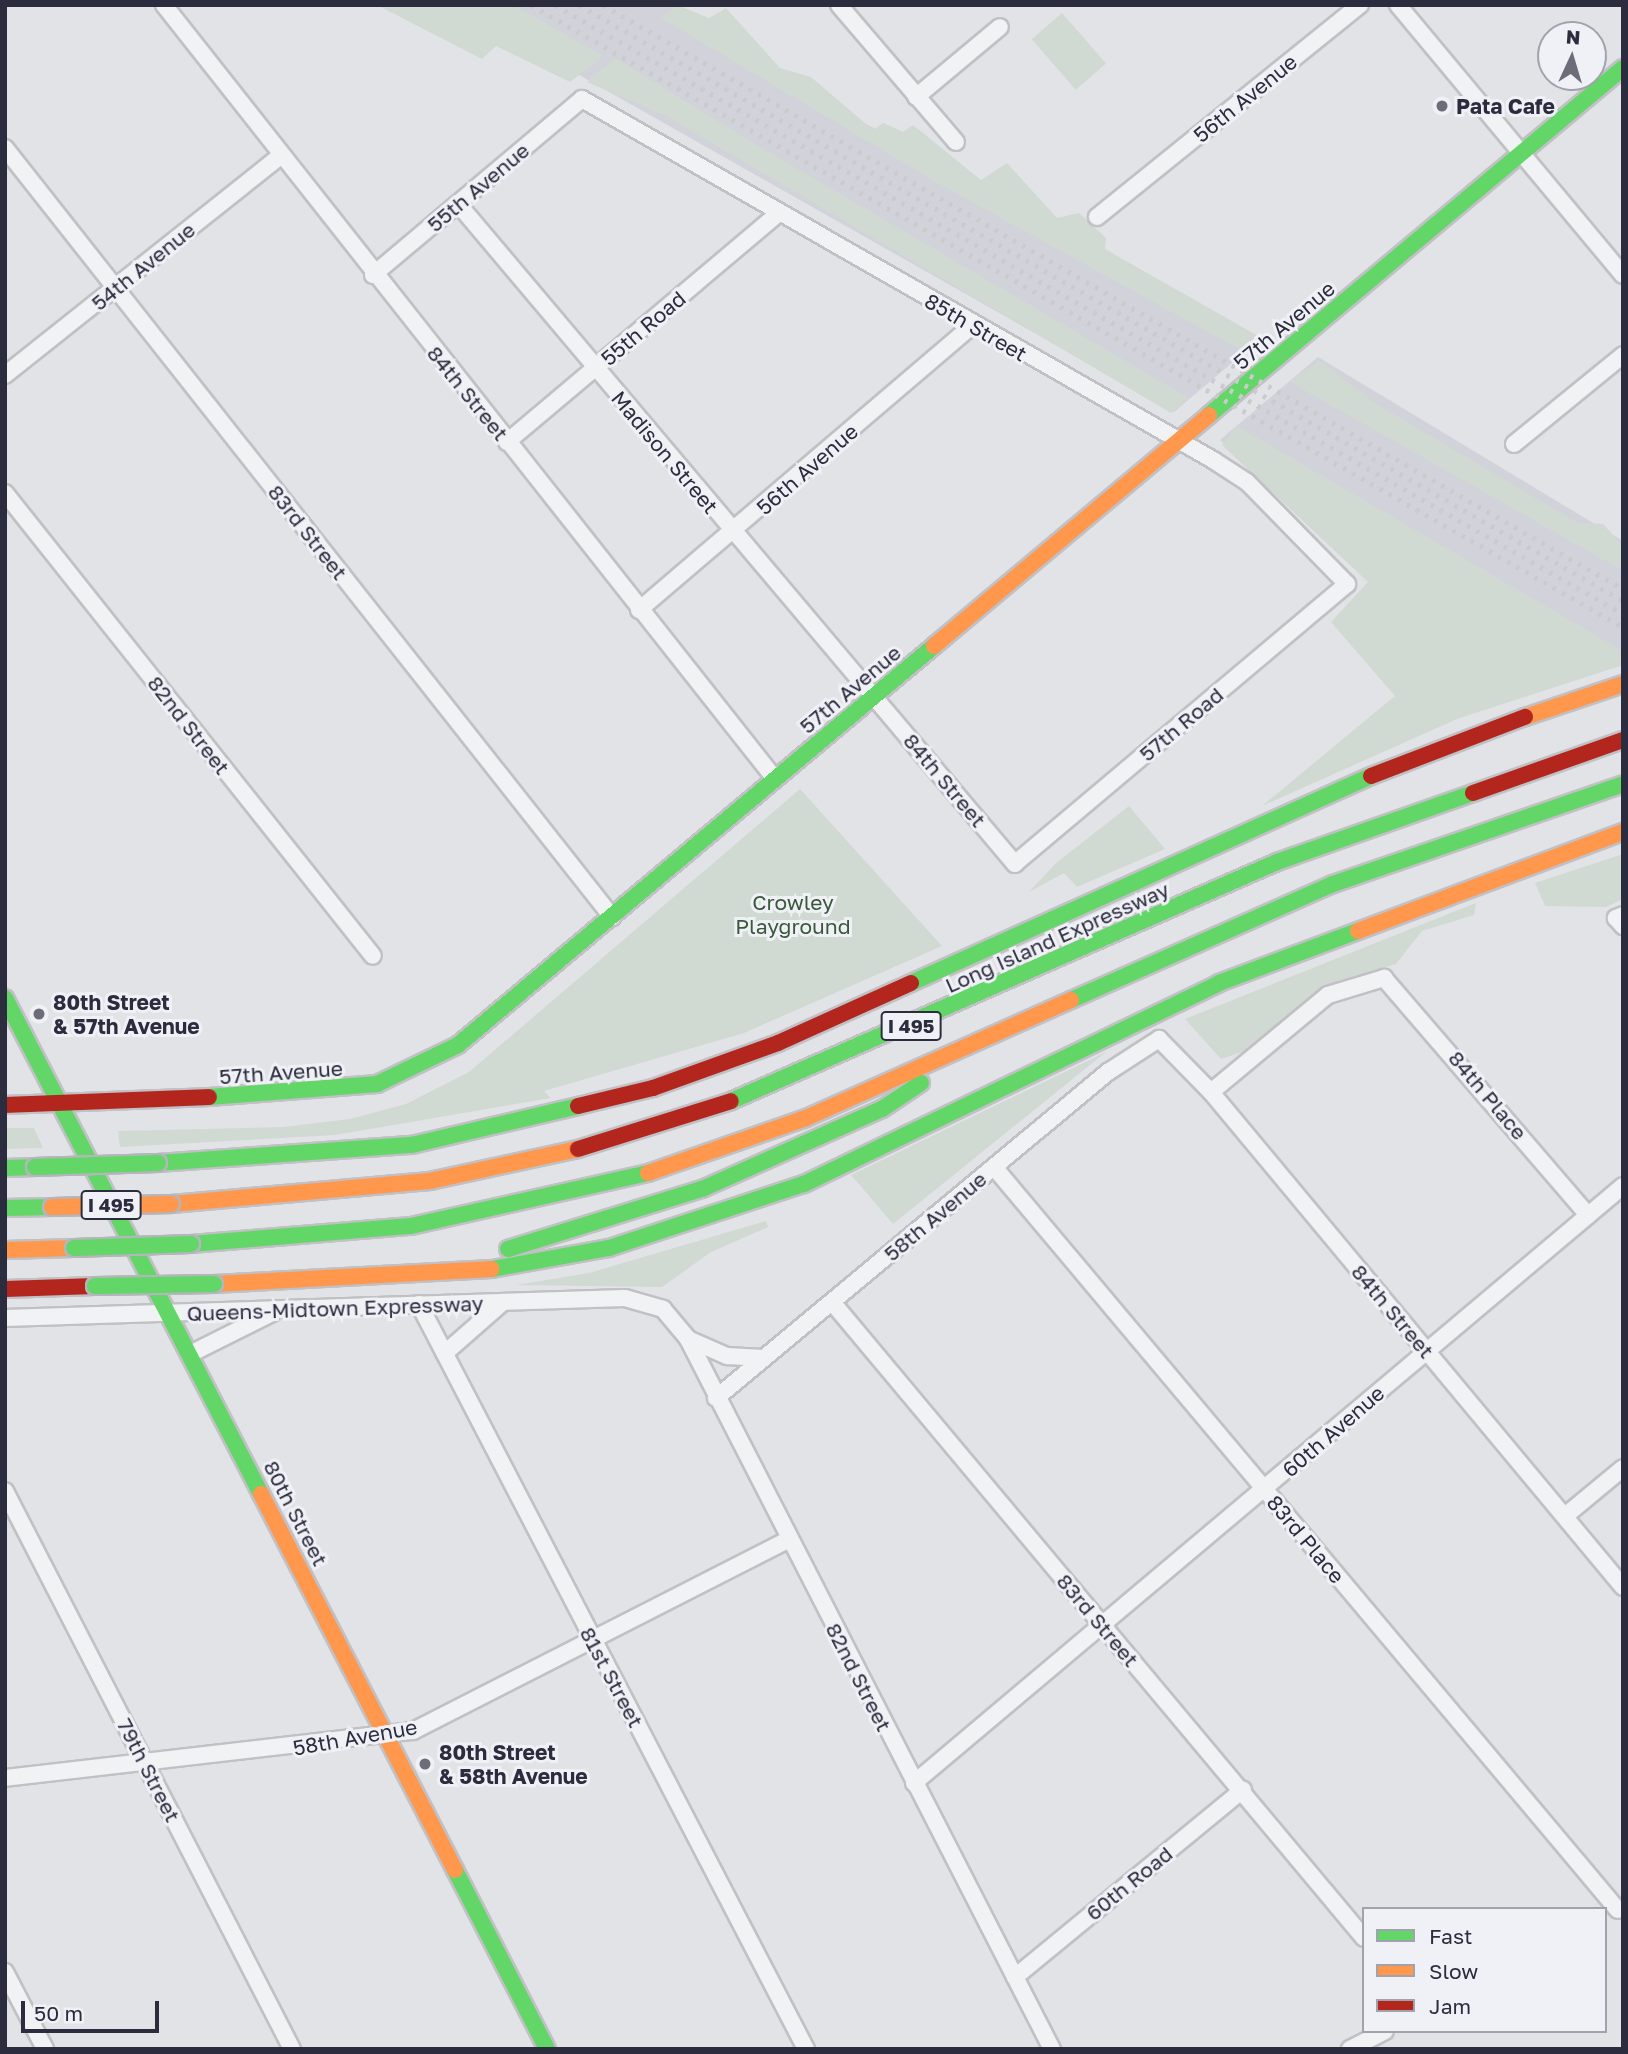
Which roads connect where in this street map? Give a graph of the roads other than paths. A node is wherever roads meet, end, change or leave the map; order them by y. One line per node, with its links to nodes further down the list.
1 (164, 5): 12 (street, 84th Street)
2 (839, 5): 7 (street)
3 (1360, 5): 15 (street, 56th Avenue)
4 (1398, 5): 11 (street)
5 (1000, 27): 7 (street)
6 (1623, 68): 11 (main road, 57th Avenue)
7 (916, 97): 9 (street)
8 (582, 99): 13 (street, 55th Avenue); 14 (street, 85th Street)
9 (956, 142)
10 (5, 148): 18 (street, 83rd Street)
11 (1523, 152): 17 (street); 24 (main road, 57th Avenue)
12 (280, 156): 16 (street, 84th Street); 18 (street, 54th Avenue)
13 (459, 205): 16 (street, 55th Avenue); 21 (street, Madison Street)
14 (778, 214): 19 (street, 85th Street); 21 (street, 55th Road)
15 (1097, 217)
16 (373, 275): 23 (street, 84th Street)
17 (1623, 275)
18 (116, 288): 22 (street, 54th Avenue); 37 (street, 83rd Street)
19 (973, 325): 24 (street, 85th Street); 27 (street, 56th Avenue)
20 (1623, 355): 25 (street)
21 (596, 368): 23 (street, 55th Road); 27 (street, Madison Street)
22 (5, 375)
23 (507, 442): 29 (street, 84th Street)
24 (1177, 442): 28 (street, 85th Street); 31 (main road, 57th Avenue)
25 (1514, 444)
26 (5, 493): 38 (street, 82nd Street)
27 (733, 532): 29 (street, 56th Avenue); 31 (street, Madison Street)
28 (1347, 584): 36 (street, 57th Road)
29 (639, 610): 33 (street, 84th Street)
30 (1623, 684): 46 (main road, bridge)
31 (874, 696): 33 (main road, 57th Avenue); 36 (street, 84th Street)
32 (1623, 740): 48 (main road, Long Island Expressway / I 495, bridge)
33 (775, 779): 37 (main road, 57th Avenue)
34 (1623, 784): 40 (main road, I 495)
35 (1623, 832): 51 (main road)
36 (1015, 864)
37 (612, 917): 43 (main road, 57th Avenue)
38 (373, 956)
39 (5, 998): 43 (main road, 80th Street)
40 (992, 1035): 50 (main road, I 495, bridge); 51 (main road)
41 (1159, 1039): 42 (street, 84th Street); 45 (street, 58th Avenue)
42 (1211, 1092): 49 (street, 84th Place); 61 (street, 84th Street)
43 (60, 1103): 44 (main road, 57th Avenue); 58 (main road, 80th Street)
44 (5, 1105)
45 (994, 1167): 54 (street, 58th Avenue); 67 (street, 83rd Place)
46 (5, 1168)
47 (1623, 1186): 49 (street, 60th Avenue)
48 (5, 1208)
49 (1588, 1215): 61 (street, 60th Avenue)
50 (5, 1250)
51 (389, 1276): 52 (main road, bridge)
52 (5, 1289)
53 (503, 1302): 55 (street, Queens-Midtown Expressway); 56 (street, Queens-Midtown Expressway); 62 (street)
54 (832, 1303): 64 (street, 58th Avenue); 72 (street, 83rd Street)
55 (419, 1304): 57 (street, Queens-Midtown Expressway); 62 (street, 81st Street)
56 (663, 1309): 60 (street, 82nd Street)
57 (276, 1311): 58 (street, Queens-Midtown Expressway); 63 (street)
58 (168, 1313): 59 (street, Queens-Midtown Expressway); 63 (main road, 80th Street)
59 (5, 1318)
60 (688, 1339): 64 (street); 65 (street, 82nd Street)
61 (1426, 1351): 67 (street, 60th Avenue); 69 (street, 84th Street)
62 (444, 1353): 73 (street, 81st Street)
63 (190, 1354): 74 (main road, 80th Street)
64 (764, 1358): 65 (street, 58th Avenue)
65 (716, 1398): 70 (street, 82nd Street)
66 (1623, 1468): 69 (street)
67 (1264, 1490): 72 (street, 60th Avenue); 79 (street, 83rd Place)
68 (5, 1491): 75 (street, 79th Street)
69 (1565, 1517): 71 (street, 84th Street)
70 (788, 1541): 73 (street, 58th Avenue); 77 (street, 82nd Street)
71 (1623, 1587)
72 (1103, 1626): 77 (street, 60th Avenue); 78 (street, 83rd Street)
73 (594, 1642): 74 (street, 58th Avenue); 87 (street, 81st Street)
74 (386, 1735): 75 (street, 58th Avenue); 86 (main road, 80th Street)
75 (146, 1763): 76 (street, 58th Avenue); 85 (street, 79th Street)
76 (5, 1778)
77 (914, 1783): 82 (street, 82nd Street)
78 (1243, 1790): 80 (street, 83rd Street); 82 (street, 60th Road)
79 (1615, 1911)
80 (1362, 1935)
81 (5, 1972): 84 (street)
82 (1015, 1977): 88 (street, 82nd Street)
83 (1381, 2033): 89 (street)
84 (45, 2049)
85 (292, 2049)
86 (547, 2049)
87 (806, 2049)
88 (1052, 2049)
89 (1350, 2049)

